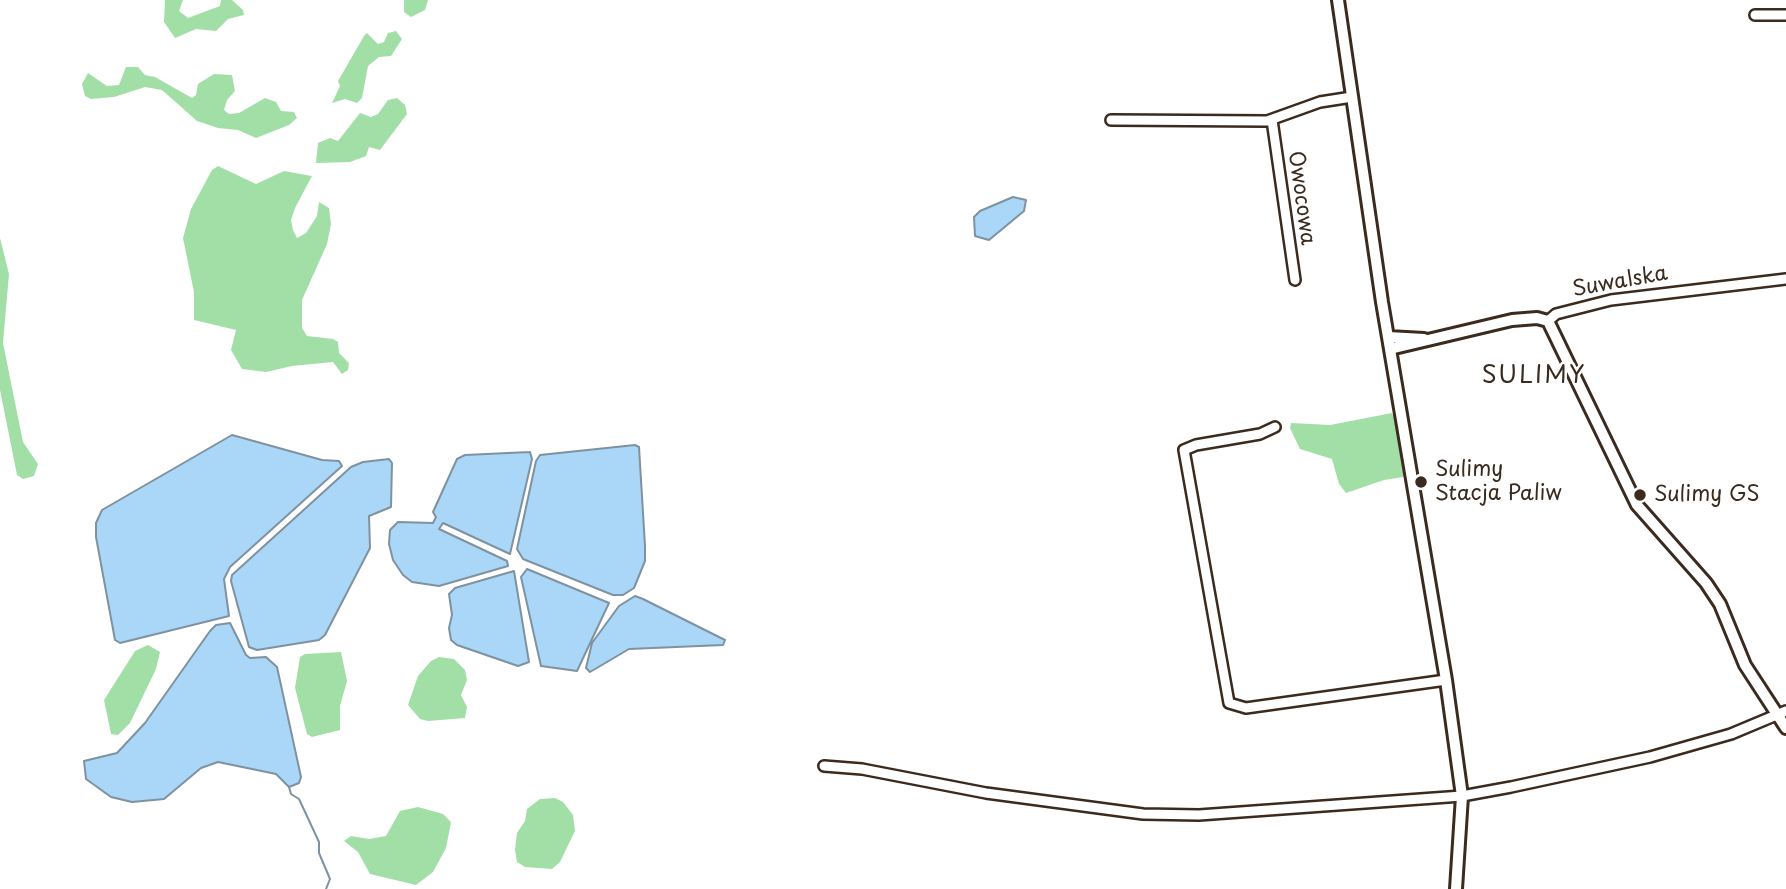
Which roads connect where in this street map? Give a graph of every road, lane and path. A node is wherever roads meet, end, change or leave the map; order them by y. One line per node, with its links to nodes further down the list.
1 (1338, 0): 4 (street)
2 (1755, 15): 3 (street)
3 (1786, 15)
4 (1352, 97): 6 (street); 10 (street)
5 (1111, 120): 6 (street)
6 (1272, 120): 8 (street, Owocowa)
7 (1786, 279): 9 (street, Suwalska)
8 (1295, 280)
9 (1548, 321): 11 (street, Suwalska); 15 (street)
10 (1388, 337): 11 (street, Suwalska); 12 (street)
11 (1424, 339): 12 (street, Suwalska)
12 (1390, 349): 14 (street)
13 (1275, 427): 14 (street)
14 (1447, 680): 18 (street)
15 (1782, 712): 16 (street); 18 (street)
16 (1786, 728)
17 (824, 766): 18 (street)
18 (1462, 796): 19 (street)
19 (1456, 889)

